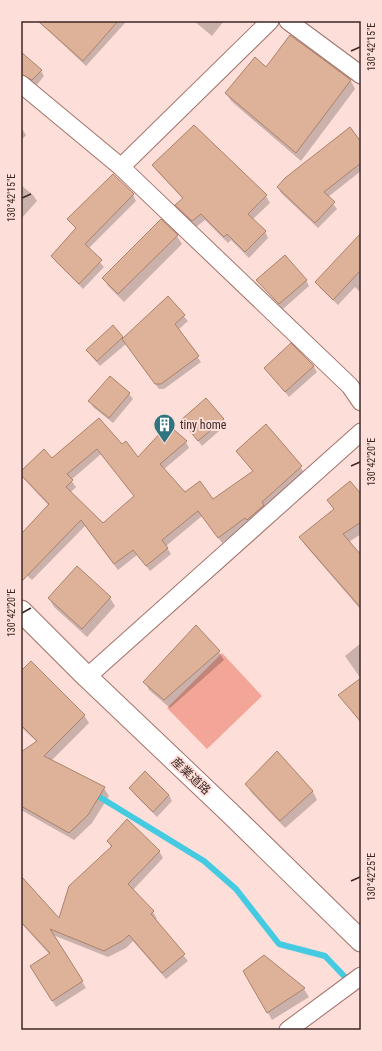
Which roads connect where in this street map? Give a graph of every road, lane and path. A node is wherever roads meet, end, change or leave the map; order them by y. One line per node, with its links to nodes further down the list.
1 (270, 21): 5 (street)
2 (288, 21): 3 (street)
3 (361, 75)
4 (21, 84): 5 (street)
5 (121, 167): 6 (street)
6 (361, 402)
7 (361, 432): 9 (street)
8 (21, 611): 9 (street, 産業道路)
9 (87, 677): 10 (street, 産業道路)
10 (361, 941)
11 (361, 976): 12 (street)
12 (288, 1030)

